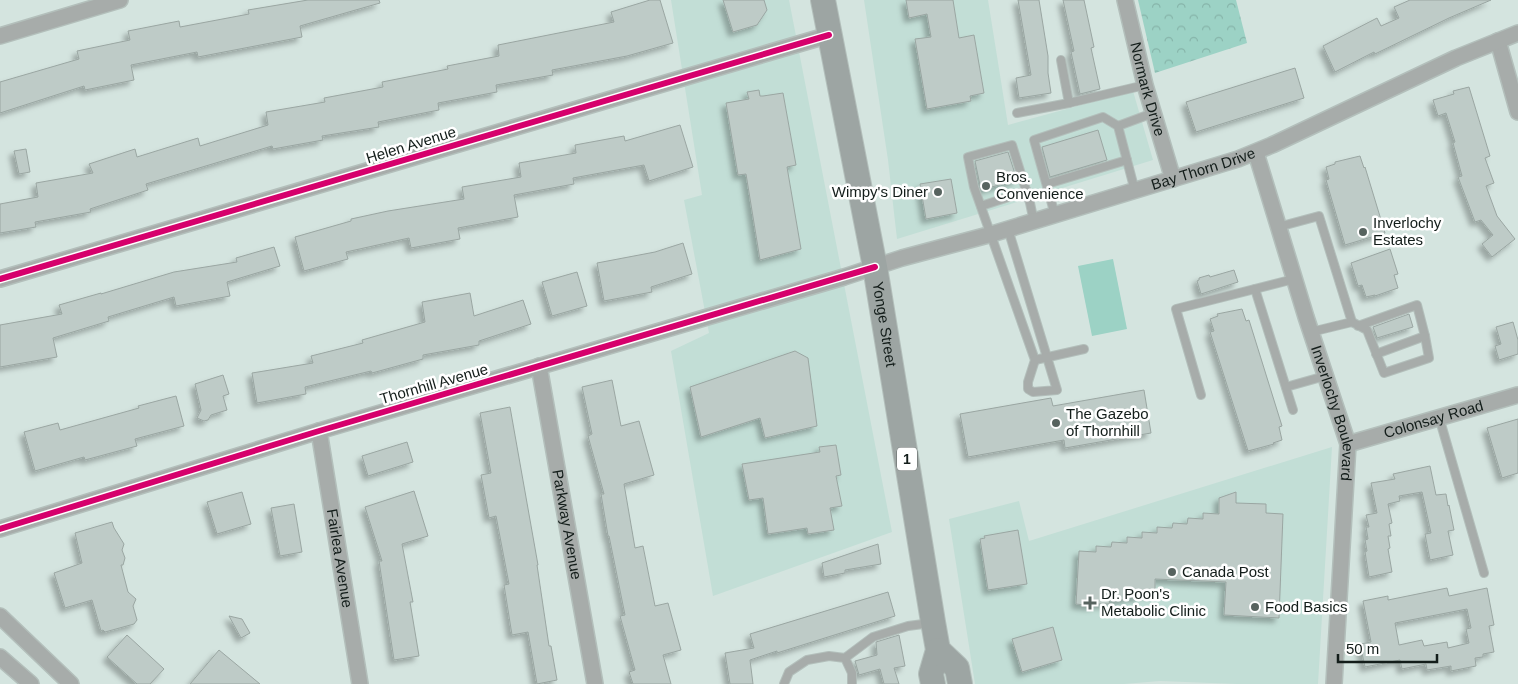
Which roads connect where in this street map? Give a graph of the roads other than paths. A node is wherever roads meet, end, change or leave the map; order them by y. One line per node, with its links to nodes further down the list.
1 (120, 0): 6 (street)
2 (823, 0): 5 (main road, Yonge Street / 1)
3 (1126, 0): 9 (street, Normark Drive)
4 (1518, 33): 7 (street, Bay Thorn Drive)
5 (829, 35): 27 (main road, Yonge Street / 1); 28 (street, Helen Avenue)
6 (0, 36)
7 (1498, 41): 11 (street); 15 (street, Bay Thorn Drive)
8 (1062, 60): 10 (lane)
9 (1145, 85): 10 (lane); 13 (street, Normark Drive)
10 (1069, 103): 12 (lane)
11 (1518, 112)
12 (1017, 113)
13 (1153, 114): 14 (lane); 17 (street, Normark Drive)
14 (1118, 126): 16 (lane); 18 (lane)
15 (1256, 153): 17 (street, Bay Thorn Drive); 24 (street, Inverlochy Boulevard)
16 (1127, 160): 18 (lane); 20 (lane)
17 (1174, 180): 20 (street, Bay Thorn Drive)
18 (1046, 184): 22 (lane)
19 (1026, 191): 21 (lane); 21 (lane); 23 (lane)
20 (1135, 191): 22 (street, Bay Thorn Drive)
21 (981, 206): 26 (lane)
22 (1055, 215): 23 (street, Bay Thorn Drive)
23 (1034, 222): 25 (street, Bay Thorn Drive)
24 (1278, 228): 29 (street, Inverlochy Boulevard); 31 (lane)
25 (1008, 229): 26 (street, Bay Thorn Drive); 36 (lane)
26 (992, 234): 27 (street, Bay Thorn Drive); 37 (lane)
27 (875, 267): 38 (street, Thornhill Avenue); 50 (main road, Yonge Street / 1)
28 (0, 279)
29 (1294, 279): 30 (lane); 32 (street, Inverlochy Boulevard)
30 (1255, 289): 40 (lane); 42 (lane)
31 (1355, 324): 32 (lane); 33 (lane); 35 (lane)
32 (1311, 332): 39 (street, Inverlochy Boulevard)
33 (1426, 336): 35 (lane); 35 (lane)
34 (1084, 349): 36 (lane)
35 (1376, 354)
36 (1048, 358): 37 (lane); 37 (lane)
37 (1035, 360)
38 (539, 366): 45 (street, Thornhill Avenue); 57 (street, Parkway Avenue)
39 (1325, 376): 40 (lane); 46 (street, Inverlochy Boulevard)
40 (1286, 387): 43 (lane)
41 (1518, 394): 44 (street, Colonsay Road)
42 (1201, 395)
43 (1293, 410)
44 (1439, 418): 46 (street, Colonsay Road); 48 (lane)
45 (319, 431): 47 (street, Thornhill Avenue); 56 (street, Fairlea Avenue)
46 (1348, 444): 62 (street, Inverlochy Boulevard)
47 (0, 529)
48 (1484, 573)
49 (0, 616): 55 (street)
50 (933, 622): 51 (main road, Yonge Street / 1); 53 (lane)
51 (938, 650): 60 (main road, Yonge Street / 1); 61 (main road)
52 (0, 657): 54 (street)
53 (845, 658): 58 (lane); 59 (lane)
54 (31, 684)
55 (71, 684)
56 (360, 684)
57 (595, 684)
58 (784, 684)
59 (852, 684)
60 (933, 684)
61 (960, 684)
62 (1334, 684)

